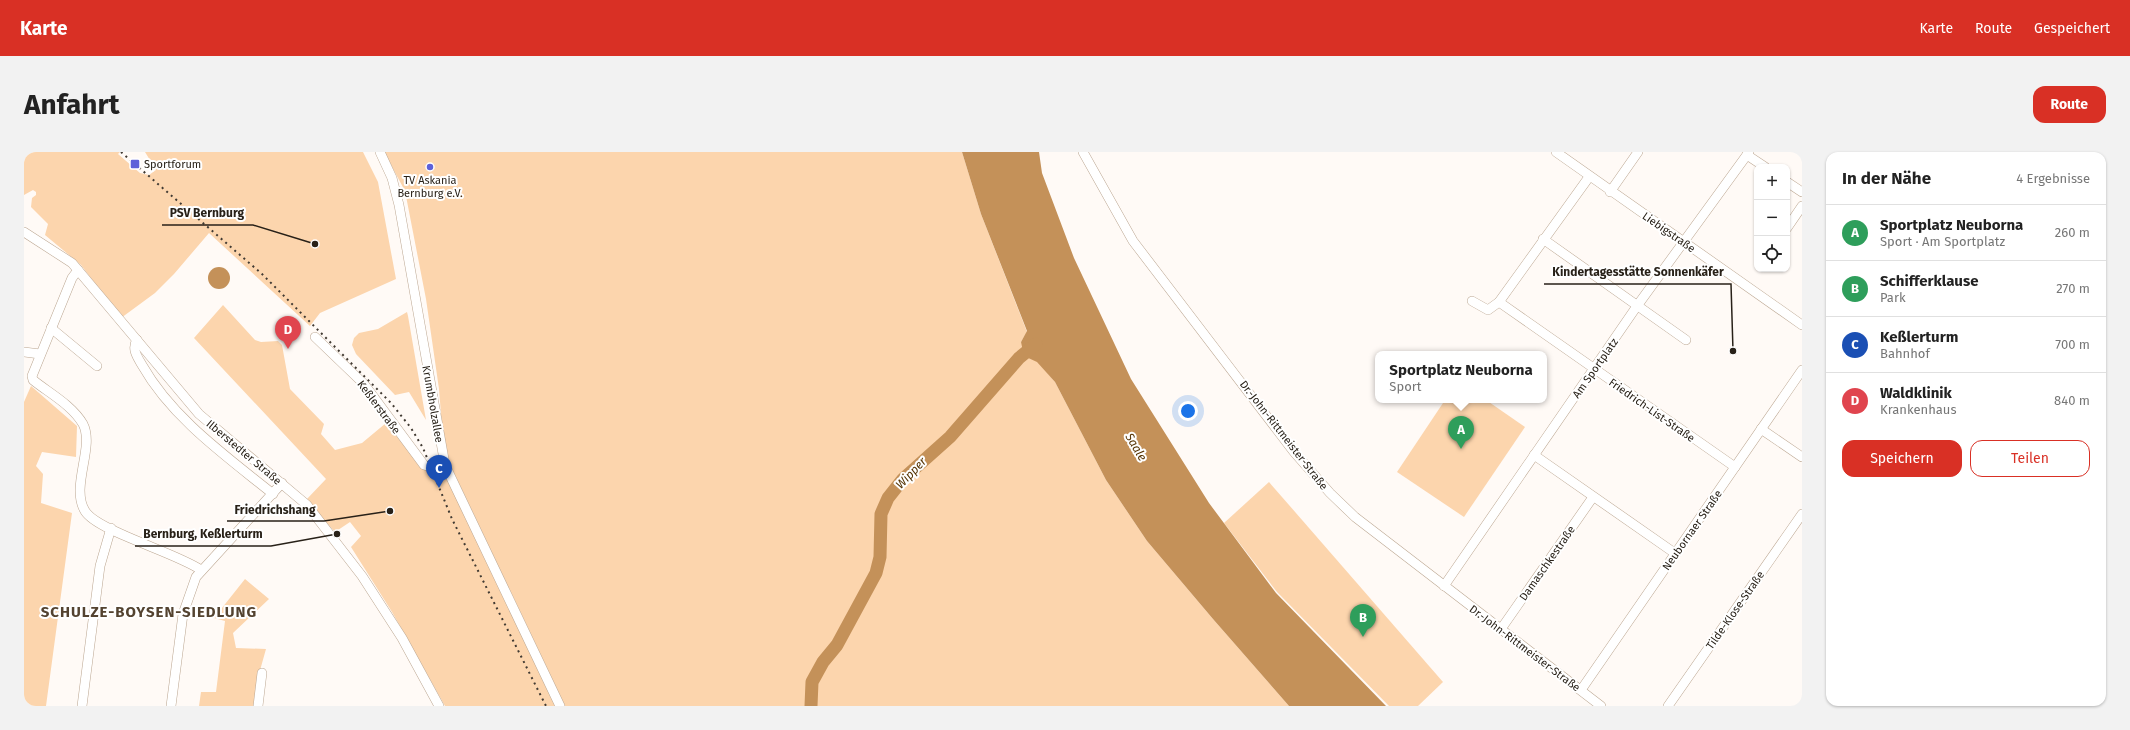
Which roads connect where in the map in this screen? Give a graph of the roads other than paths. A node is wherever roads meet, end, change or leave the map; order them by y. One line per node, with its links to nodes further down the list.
1 (380, 152): 34 (street, Krumbholzallee)
2 (1084, 152): 43 (street, Dr.-John-Rittmeister-Straße)
3 (1556, 152): 7 (street, Liebigstraße)
4 (1638, 152): 9 (street)
5 (1748, 153): 6 (street); 15 (street, Am Sportplatz)
6 (1761, 164)
7 (1589, 177): 9 (street, Liebigstraße); 14 (street)
8 (1790, 184): 10 (street)
9 (1610, 192): 15 (street, Liebigstraße)
10 (1802, 192)
11 (1802, 206): 12 (street)
12 (1790, 224)
13 (24, 232): 16 (street, Ilberstedter Straße)
14 (1543, 239): 18 (street); 19 (street)
15 (1682, 242): 19 (street, Am Sportplatz); 20 (street, Liebigstraße)
16 (78, 270): 21 (street); 23 (street, Ilberstedter Straße)
17 (1472, 301): 18 (street)
18 (1499, 302): 28 (street, Friedrich-List-Straße)
19 (1637, 306): 24 (street); 28 (street, Am Sportplatz)
20 (1802, 325)
21 (51, 328): 26 (street); 27 (street)
22 (315, 337): 34 (street, Keßlerstraße)
23 (137, 340): 36 (street, Ilberstedter Straße); 37 (street, Ilberstedter Straße)
24 (1686, 340)
25 (24, 352): 26 (street)
26 (40, 354): 40 (street)
27 (97, 366)
28 (1593, 369): 32 (street, Am Sportplatz); 35 (street, Friedrich-List-Straße)
29 (1802, 370): 30 (street, Neubornaer Straße)
30 (1799, 381): 31 (street, Neubornaer Straße)
31 (1761, 429): 33 (street); 35 (street, Neubornaer Straße)
32 (1534, 455): 38 (street); 43 (street, Am Sportplatz)
33 (1802, 457)
34 (445, 465): 47 (street, Krumbholzallee)
35 (1735, 467): 41 (street, Neubornaer Straße)
36 (282, 483): 37 (street); 51 (street, Ilberstedter Straße)
37 (273, 494): 42 (street)
38 (1593, 497): 41 (street); 44 (street, Damaschkestraße)
39 (1802, 514): 53 (street, Tilde-Klose-Straße)
40 (110, 528): 42 (street); 48 (street)
41 (1676, 554): 46 (street, Neubornaer Straße)
42 (201, 570): 49 (street)
43 (1444, 586): 44 (street, Dr.-John-Rittmeister-Straße)
44 (1501, 629): 46 (street, Dr.-John-Rittmeister-Straße)
45 (262, 673): 50 (street)
46 (1581, 690): 52 (street, Dr.-John-Rittmeister-Straße)
47 (559, 703)
48 (82, 706)
49 (170, 706)
50 (258, 706)
51 (439, 706)
52 (1601, 706)
53 (1668, 706)

